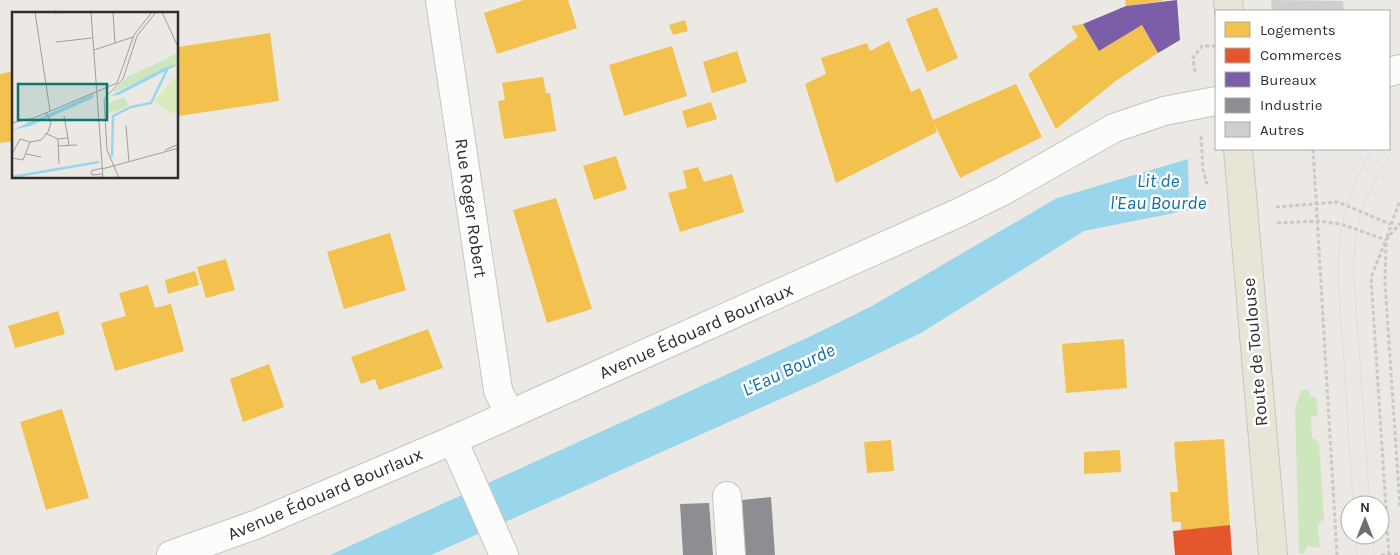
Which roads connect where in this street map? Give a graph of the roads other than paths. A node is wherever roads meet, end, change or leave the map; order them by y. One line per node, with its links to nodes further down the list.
1 (440, 0): 4 (street, Rue Roger Robert)
2 (1215, 101): 4 (street, Avenue Édouard Bourlaux)
3 (1238, 150): 10 (main road, Route de Toulouse)
4 (509, 414): 5 (street, Avenue Édouard Bourlaux)
5 (453, 440): 7 (street); 8 (street, Avenue Édouard Bourlaux)
6 (727, 496): 9 (street)
7 (499, 548)
8 (171, 555)
9 (731, 555)
10 (1273, 555)

